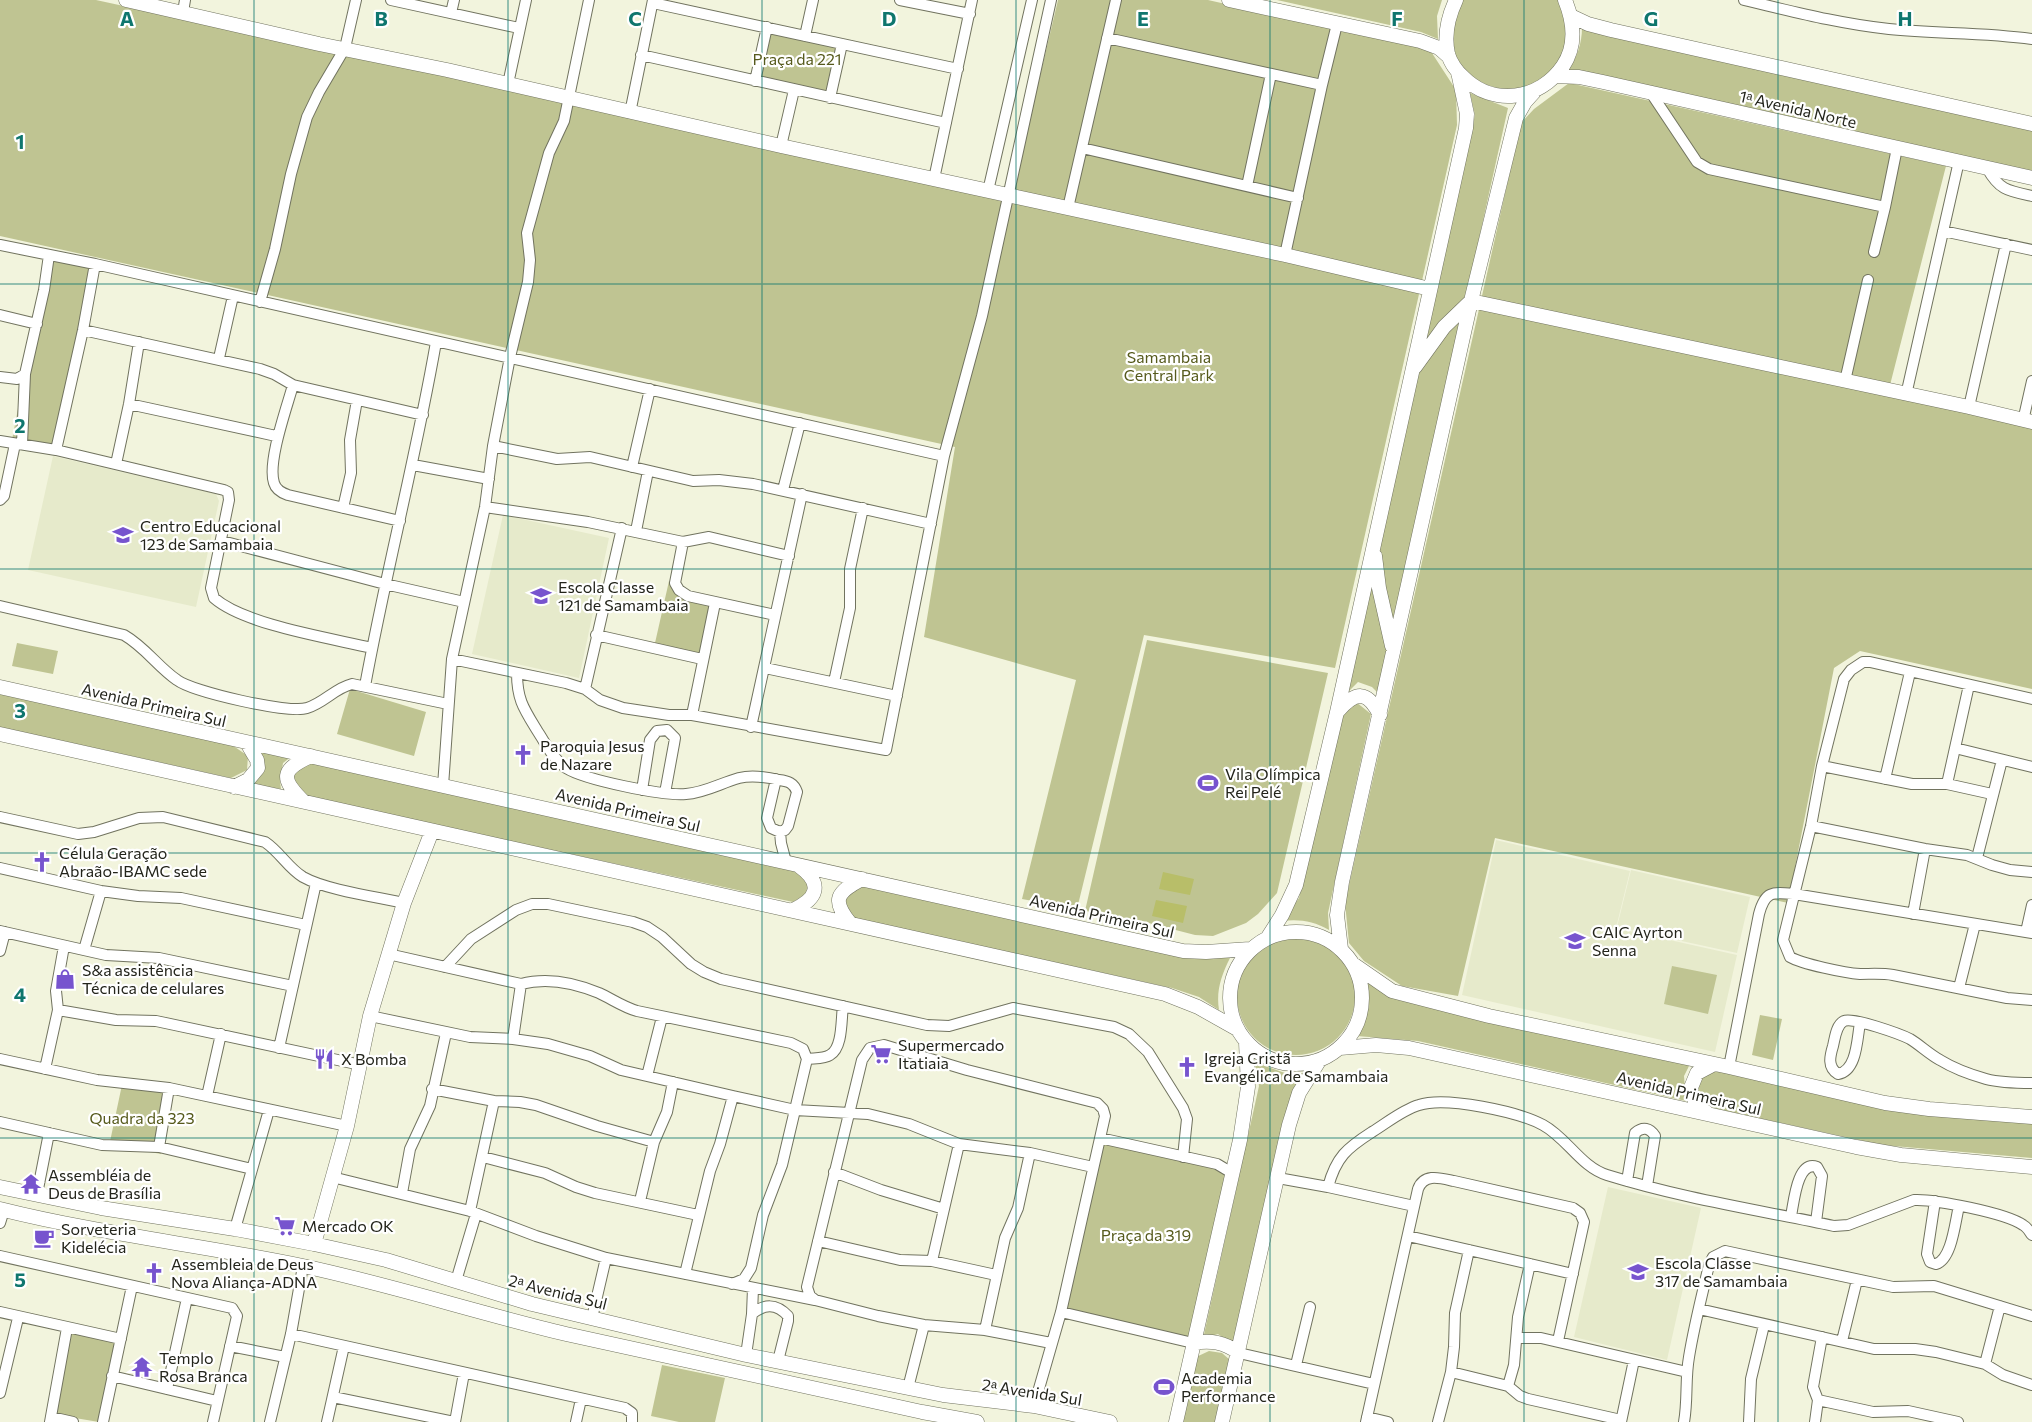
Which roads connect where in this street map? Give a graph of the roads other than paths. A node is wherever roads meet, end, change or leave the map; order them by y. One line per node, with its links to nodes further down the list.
1 (126, 0): 19 (street)
2 (356, 0): 30 (street)
3 (391, 0): 17 (street)
4 (454, 0): 20 (street)
5 (526, 0): 25 (street)
6 (589, 0): 44 (street)
7 (813, 0): 26 (street)
8 (900, 0): 21 (street)
9 (972, 0): 21 (street)
10 (1032, 0): 52 (street)
11 (1051, 0): 53 (street)
12 (1116, 0): 27 (street)
13 (1229, 0): 23 (street)
14 (1456, 0): 32 (street)
15 (1565, 0): 22 (street)
16 (1744, 0): 28 (street)
17 (404, 1): 20 (street)
18 (653, 2): 24 (street); 31 (street)
19 (184, 6): 30 (street)
20 (451, 13): 25 (street)
21 (970, 14): 33 (street)
22 (1571, 16): 36 (street); 47 (street)
23 (1337, 24): 32 (street); 39 (street)
24 (767, 27): 26 (street); 37 (street)
25 (519, 28): 38 (street)
26 (805, 36): 29 (street)
27 (1107, 38): 35 (street); 49 (street)
28 (2032, 39)
29 (842, 44): 33 (street); 43 (street)
30 (345, 48): 38 (street); 76 (street)
31 (641, 55): 37 (street); 45 (street)
32 (1448, 56): 34 (street)
33 (958, 69): 46 (street)
34 (1458, 72): 41 (street); 73 (street)
35 (1271, 74): 39 (street); 57 (street)
36 (1556, 76): 41 (street); 42 (street, 1ᵃ Avenida Norte)
37 (754, 81): 40 (street)
38 (508, 84): 44 (street)
39 (1323, 85): 61 (street)
40 (794, 90): 43 (street); 48 (street)
41 (1534, 92): 75 (street)
42 (1651, 93): 50 (street, 1ᵃ Avenida Norte); 62 (street)
43 (830, 98): 46 (street)
44 (568, 99): 45 (street); 82 (street)
45 (630, 113): 48 (street)
46 (946, 123): 56 (street)
47 (2032, 124)
48 (781, 146): 56 (street)
49 (1082, 148): 57 (street); 63 (street)
50 (1897, 148): 51 (street, 1ᵃ Avenida Norte); 62 (street)
51 (1959, 161): 54 (street, 1ᵃ Avenida Norte); 64 (street)
52 (994, 162): 53 (street); 58 (street)
53 (1014, 168): 59 (street)
54 (1987, 168): 55 (street, 1ᵃ Avenida Norte); 60 (street)
55 (2032, 178)
56 (934, 179): 58 (street)
57 (1247, 186): 61 (street)
58 (988, 191): 59 (street)
59 (1008, 195): 63 (street); 103 (street)
60 (2032, 196)
61 (1298, 198): 70 (street)
62 (1885, 207): 68 (street)
63 (1068, 208): 70 (street)
64 (1943, 231): 65 (street); 91 (street)
65 (2006, 244): 67 (street); 94 (street)
66 (0, 245): 69 (street)
67 (2032, 250)
68 (1874, 252)
69 (49, 255): 71 (street); 78 (street)
70 (1286, 255): 73 (street)
71 (95, 264): 74 (street); 79 (street)
72 (1868, 280): 87 (street)
73 (1430, 289): 84 (street)
74 (233, 296): 76 (street); 83 (street)
75 (1471, 301): 84 (street); 87 (street); 130 (street)
76 (260, 302): 81 (street)
77 (0, 315): 78 (street)
78 (37, 324): 85 (street)
79 (83, 330): 80 (street); 102 (street)
80 (139, 342): 83 (street); 93 (street)
81 (436, 342): 82 (street); 95 (street)
82 (510, 357): 90 (street); 101 (street)
83 (219, 358): 89 (street)
84 (1412, 370): 121 (street)
85 (25, 374): 86 (street); 100 (street)
86 (0, 377)
87 (1845, 381): 91 (street)
88 (2032, 381): 96 (street)
89 (293, 385): 92 (street); 98 (street)
90 (650, 389): 97 (street); 106 (street)
91 (1906, 395): 94 (street)
92 (357, 400): 95 (street); 113 (street)
93 (129, 404): 98 (street); 104 (street)
94 (1969, 407): 96 (street)
95 (423, 415): 105 (street)
96 (2028, 422)
97 (800, 423): 103 (street); 109 (street)
98 (276, 436): 113 (street)
99 (0, 441): 100 (street)
100 (19, 444): 102 (street); 111 (street)
101 (493, 446): 106 (street); 108 (street)
102 (56, 450): 104 (street)
103 (944, 456): 116 (street)
104 (116, 464): 119 (street)
105 (413, 465): 108 (street); 115 (street)
106 (632, 467): 107 (street)
107 (648, 471): 109 (street); 118 (street)
108 (489, 479): 112 (street)
109 (783, 490): 110 (street)
110 (802, 494): 114 (street); 122 (street)
111 (0, 500)
112 (485, 507): 117 (street); 124 (street)
113 (343, 508): 115 (street)
114 (863, 508): 116 (street); 136 (street)
115 (400, 520): 123 (street)
116 (931, 524): 141 (street)
117 (622, 528): 118 (street); 128 (street)
118 (636, 531): 120 (street)
119 (222, 541): 123 (street); 129 (street)
120 (683, 542): 122 (street); 125 (street)
121 (1373, 546): 130 (street); 144 (street)
122 (789, 556): 127 (street)
123 (385, 584): 124 (street); 129 (street)
124 (464, 602): 131 (street)
125 (715, 603): 127 (street); 132 (street)
126 (0, 606): 138 (street)
127 (775, 615): 133 (street)
128 (596, 635): 132 (street); 140 (street)
129 (372, 648): 138 (street)
130 (1393, 654): 145 (street)
131 (452, 659): 135 (street); 143 (street)
132 (702, 659): 146 (street)
133 (765, 668): 136 (street); 147 (street)
134 (1910, 672): 137 (street); 153 (street); 156 (street)
135 (517, 673): 140 (street); 160 (street)
136 (834, 682): 141 (street)
137 (1969, 685): 142 (street); 150 (street)
138 (365, 686): 143 (street)
139 (0, 687): 149 (street, Avenida Primeira Sul)
140 (585, 689): 146 (street)
141 (897, 696): 147 (street)
142 (2032, 699)
143 (448, 704): 158 (street)
144 (1336, 712): 145 (street); 186 (street)
145 (1380, 715): 189 (street)
146 (692, 716): 147 (street)
147 (751, 727)
148 (0, 734): 159 (street)
149 (247, 742): 151 (street, Avenida Primeira Sul); 159 (street)
150 (1955, 748): 152 (street); 157 (street)
151 (311, 756): 158 (street, Avenida Primeira Sul); 163 (street)
152 (2002, 760): 154 (street); 162 (street)
153 (1822, 766): 156 (street); 165 (street)
154 (2032, 767)
155 (776, 779): 161 (street); 167 (street); 167 (street)
156 (1885, 779): 157 (street)
157 (1947, 784): 162 (street)
158 (443, 786): 170 (street, Avenida Primeira Sul)
159 (234, 787): 163 (street)
160 (642, 790): 161 (street); 161 (street)
161 (665, 793)
162 (1992, 794): 169 (street)
163 (303, 802): 166 (street)
164 (0, 817): 174 (street)
165 (1811, 826): 168 (street); 176 (street)
166 (432, 831): 177 (street); 179 (street)
167 (780, 832): 170 (street)
168 (1925, 849): 169 (street); 180 (street)
169 (1977, 858): 172 (street)
170 (792, 864): 173 (street, Avenida Primeira Sul); 179 (street)
171 (0, 868): 175 (street)
172 (2032, 872)
173 (862, 879): 181 (street); 188 (street, Avenida Primeira Sul)
174 (316, 884): 177 (street); 183 (street)
175 (101, 891): 183 (street); 190 (street)
176 (1794, 894): 180 (street); 197 (street); 216 (street)
177 (404, 903): 192 (street)
178 (2032, 905): 185 (street)
179 (793, 910): 181 (street)
180 (1913, 914): 182 (street)
181 (850, 923): 204 (street)
182 (1975, 924): 185 (street); 197 (street)
183 (306, 925): 196 (street)
184 (2, 932): 187 (street); 191 (street)
185 (2029, 932)
186 (1268, 937): 188 (street); 189 (street)
187 (64, 946): 190 (street); 200 (street)
188 (1250, 949): 204 (street)
189 (1341, 949): 193 (street)
190 (84, 950): 196 (street)
191 (0, 951)
192 (388, 954): 194 (street); 201 (street)
193 (1353, 964): 210 (street); 214 (street, Avenida Primeira Sul)
194 (445, 967): 195 (street); 199 (street)
195 (521, 984): 202 (street); 207 (street)
196 (293, 986): 209 (street)
197 (1959, 988): 198 (street)
198 (2032, 1000)
199 (843, 1006): 212 (street); 240 (street)
200 (58, 1010): 206 (street); 217 (street)
201 (369, 1016): 205 (street); 215 (street)
202 (662, 1017): 212 (street); 218 (street)
203 (1860, 1023): 203 (street); 220 (street)
204 (1237, 1029): 208 (street)
205 (446, 1033): 207 (street); 222 (street)
206 (221, 1034): 209 (street); 223 (street)
207 (513, 1039): 218 (street)
208 (1246, 1042): 213 (street); 242 (street)
209 (279, 1048): 215 (street)
210 (1340, 1048): 213 (street); 229 (street, Avenida Primeira Sul)
211 (0, 1059): 217 (street)
212 (807, 1059): 227 (street)
213 (1319, 1061): 247 (street)
214 (1714, 1064): 216 (street, Avenida Primeira Sul); 229 (street)
215 (361, 1065): 232 (street)
216 (1729, 1067): 230 (street, Avenida Primeira Sul)
217 (45, 1069): 221 (street)
218 (647, 1076): 219 (street)
219 (673, 1082): 224 (street); 235 (street)
220 (2032, 1083)
221 (169, 1088): 223 (street); 237 (street)
222 (432, 1089): 225 (street); 252 (street)
223 (207, 1096): 226 (street)
224 (734, 1096): 227 (street); 261 (street)
225 (494, 1101): 235 (street); 239 (street)
226 (269, 1110): 232 (street); 244 (street)
227 (795, 1110): 228 (street); 283 (street)
228 (849, 1112): 234 (street); 236 (street); 245 (street)
229 (1712, 1115): 243 (street, Avenida Primeira Sul)
230 (2032, 1117)
231 (0, 1122): 233 (street)
232 (347, 1126): 246 (street)
233 (49, 1133): 237 (street); 253 (street)
234 (1101, 1138): 240 (street); 241 (street)
235 (654, 1142): 254 (street)
236 (959, 1144): 238 (street); 258 (street)
237 (159, 1147): 244 (street)
238 (1030, 1153): 241 (street); 279 (street)
239 (483, 1157): 254 (street); 259 (street)
240 (1183, 1157): 242 (street)
241 (1093, 1167): 292 (street)
242 (1233, 1167): 309 (street)
243 (2032, 1167)
244 (252, 1169): 264 (street)
245 (834, 1172): 258 (street); 267 (street)
246 (332, 1177): 252 (street); 268 (street)
247 (1278, 1178): 251 (street); 312 (street)
248 (1627, 1181): 249 (street); 249 (street); 251 (street)
249 (1647, 1186): 262 (street)
250 (0, 1187): 253 (street, 2ᵃ Avenida Sul)
251 (1328, 1187): 256 (street)
252 (402, 1193): 259 (street)
253 (37, 1194): 264 (street, 2ᵃ Avenida Sul)
254 (640, 1201): 261 (street)
255 (1935, 1201): 257 (street); 257 (street); 263 (street)
256 (1414, 1206): 266 (street); 278 (street)
257 (1959, 1206): 265 (street)
258 (944, 1209): 274 (street)
259 (473, 1213): 272 (street); 281 (street)
260 (1, 1214): 269 (street)
261 (698, 1215): 277 (street)
262 (1791, 1216): 263 (street); 263 (street)
263 (1816, 1222)
264 (228, 1228): 268 (street, 2ᵃ Avenida Sul); 269 (street)
265 (2032, 1235)
266 (1408, 1236): 270 (street); 326 (street)
267 (818, 1241): 274 (street); 287 (street)
268 (314, 1244): 273 (street, 2ᵃ Avenida Sul)
269 (217, 1249): 276 (street)
270 (1469, 1250): 275 (street); 321 (street)
271 (0, 1256): 284 (street)
272 (606, 1258): 277 (street); 296 (street)
273 (386, 1260): 281 (street, 2ᵃ Avenida Sul); 282 (street)
274 (932, 1261): 279 (street)
275 (1530, 1264): 278 (street); 303 (street)
276 (303, 1266): 282 (street); 301 (street)
277 (685, 1274): 283 (street)
278 (1573, 1274): 306 (street)
279 (996, 1275): 300 (street)
280 (1857, 1280): 288 (street); 290 (street); 307 (street)
281 (456, 1281): 296 (street, 2ᵃ Avenida Sul)
282 (378, 1283): 315 (street)
283 (732, 1284): 285 (street)
284 (132, 1286): 286 (street); 304 (street)
285 (753, 1288): 287 (street); 293 (street)
286 (187, 1298): 310 (street); 330 (street)
287 (815, 1300): 297 (street)
288 (2000, 1306): 294 (street); 318 (street)
289 (1310, 1307): 319 (street)
290 (1699, 1309): 298 (street); 322 (street)
291 (0, 1312): 295 (street)
292 (1061, 1312): 308 (street); 309 (street)
293 (752, 1314): 313 (street); 317 (street)
294 (2032, 1316)
295 (18, 1317): 299 (street); 320 (street)
296 (592, 1318): 305 (street, 2ᵃ Avenida Sul)
297 (924, 1325): 300 (street); 329 (street)
298 (1764, 1325): 302 (street); 358 (street)
299 (67, 1328): 304 (street); 339 (street)
300 (985, 1330): 308 (street)
301 (291, 1334): 311 (street); 314 (street)
302 (1822, 1337): 307 (street); 335 (street)
303 (1517, 1338): 306 (street); 328 (street)
304 (121, 1339): 325 (street)
305 (684, 1340): 313 (street, 2ᵃ Avenida Sul); 315 (street)
306 (1558, 1341): 316 (street)
307 (1842, 1341): 318 (street)
308 (1051, 1343): 337 (street)
309 (1193, 1343): 312 (street); 353 (street)
310 (230, 1346): 314 (street); 336 (street)
311 (344, 1346): 323 (street); 333 (street)
312 (1239, 1353): 319 (street); 354 (street)
313 (746, 1355): 317 (street, 2ᵃ Avenida Sul)
314 (285, 1357): 345 (street)
315 (678, 1359): 332 (street)
316 (1634, 1360): 322 (street); 341 (street)
317 (778, 1361): 324 (street, 2ᵃ Avenida Sul)
318 (1985, 1364): 327 (street)
319 (1296, 1365): 326 (street)
320 (3, 1367): 331 (street)
321 (1451, 1372): 328 (street); 356 (street)
322 (1687, 1372): 357 (street)
323 (465, 1373): 334 (street); 348 (street)
324 (839, 1373): 329 (street, 2ᵃ Avenida Sul); 332 (street)
325 (112, 1376): 330 (street); 343 (street)
326 (1374, 1384): 340 (street)
327 (2032, 1385)
328 (1508, 1386): 341 (street)
329 (908, 1388): 337 (street, 2ᵃ Avenida Sul)
330 (167, 1389): 336 (street)
331 (0, 1393)
332 (834, 1393): 351 (street)
333 (333, 1397): 338 (street); 346 (street)
334 (581, 1399): 349 (street); 350 (street)
335 (1818, 1400): 359 (street); 360 (street)
336 (218, 1401): 344 (street)
337 (1034, 1406): 352 (street, 2ᵃ Avenida Sul)
338 (391, 1410): 347 (street); 348 (street)
339 (51, 1420): 342 (street)
340 (1367, 1420): 355 (street)
341 (1621, 1421)
342 (73, 1422)
343 (103, 1422)
344 (213, 1422)
345 (270, 1422)
346 (327, 1422)
347 (389, 1422)
348 (454, 1422)
349 (576, 1422)
350 (632, 1422)
351 (977, 1422)
352 (1110, 1422)
353 (1176, 1422)
354 (1222, 1422)
355 (1388, 1422)
356 (1438, 1422)
357 (1684, 1422)
358 (1749, 1422)
359 (1815, 1422)
360 (1958, 1422)

